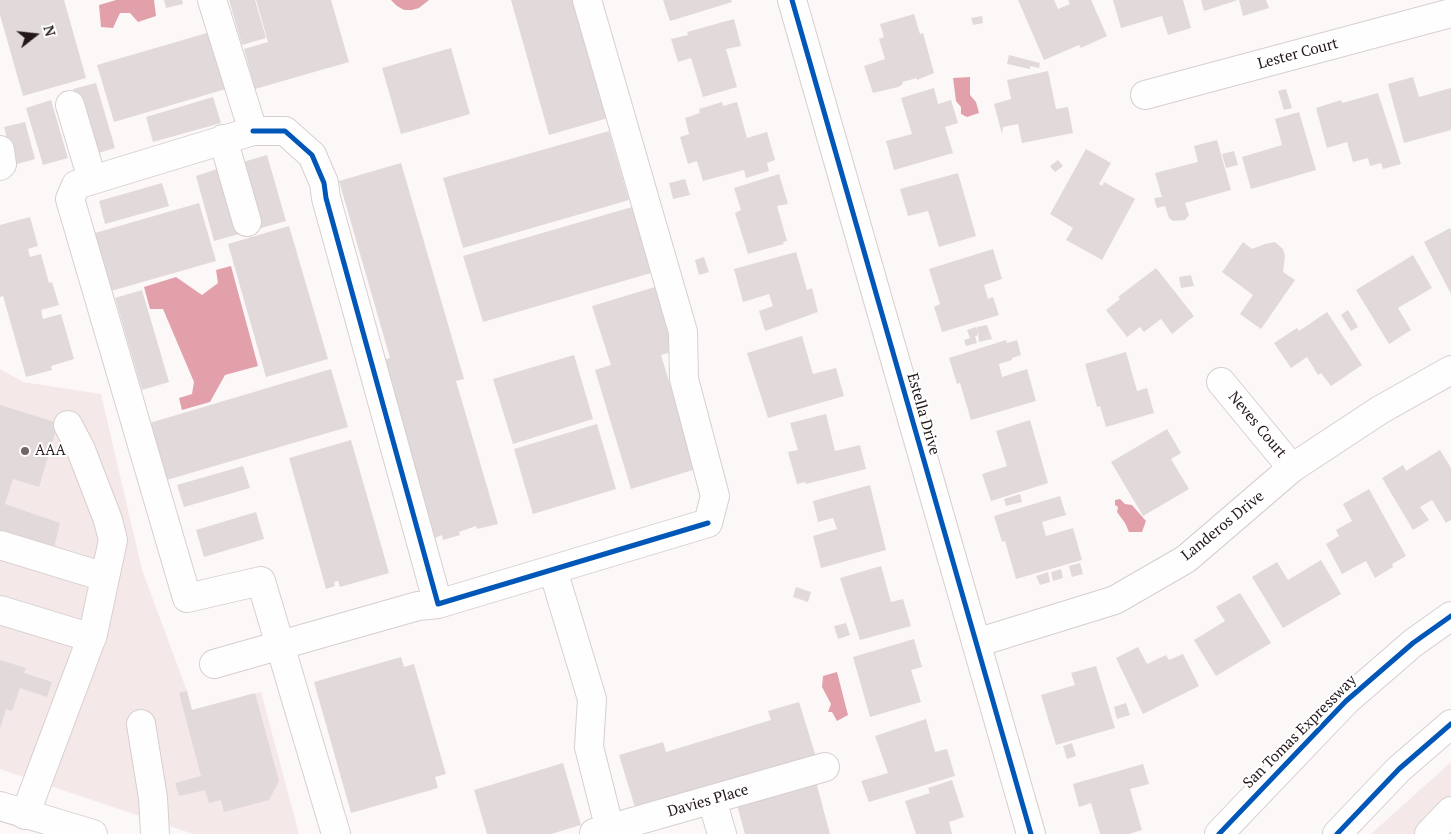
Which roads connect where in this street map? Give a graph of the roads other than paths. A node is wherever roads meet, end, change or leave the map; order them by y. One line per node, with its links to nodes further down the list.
1 (212, 0): 7 (main road)
2 (587, 0): 18 (main road)
3 (792, 0): 24 (main road, Estella Drive)
4 (1451, 13): 5 (main road, Lester Court)
5 (1145, 94)
6 (70, 105): 11 (main road)
7 (252, 131): 8 (main road); 20 (main road)
8 (223, 139): 11 (main road); 12 (main road)
9 (0, 150): 10 (main road)
10 (0, 166)
11 (84, 182): 25 (main road)
12 (247, 222)
13 (1451, 370): 16 (main road, Landeros Drive)
14 (1221, 382): 16 (main road, Neves Court)
15 (68, 425): 19 (main road)
16 (1292, 468): 24 (main road, Landeros Drive)
17 (0, 544): 19 (main road)
18 (553, 570): 20 (main road); 34 (main road)
19 (105, 577): 23 (main road)
20 (438, 604): 25 (main road)
21 (0, 610): 23 (main road)
22 (1451, 616): 40 (main road, San Tomas Expressway)
23 (92, 638): 33 (main road)
24 (976, 643): 39 (main road, Estella Drive)
25 (280, 644): 26 (main road); 37 (main road)
26 (214, 664)
27 (141, 724): 36 (main road)
28 (1451, 724): 41 (main road)
29 (825, 767): 30 (main road, Davies Place)
30 (712, 800): 34 (main road, Davies Place); 38 (main road)
31 (0, 806): 33 (main road)
32 (1451, 811): 42 (main road)
33 (25, 815): 35 (main road)
34 (604, 832)
35 (93, 834)
36 (155, 834)
37 (336, 834)
38 (722, 834)
39 (1031, 834)
40 (1219, 834)
41 (1337, 834)
42 (1428, 834)

